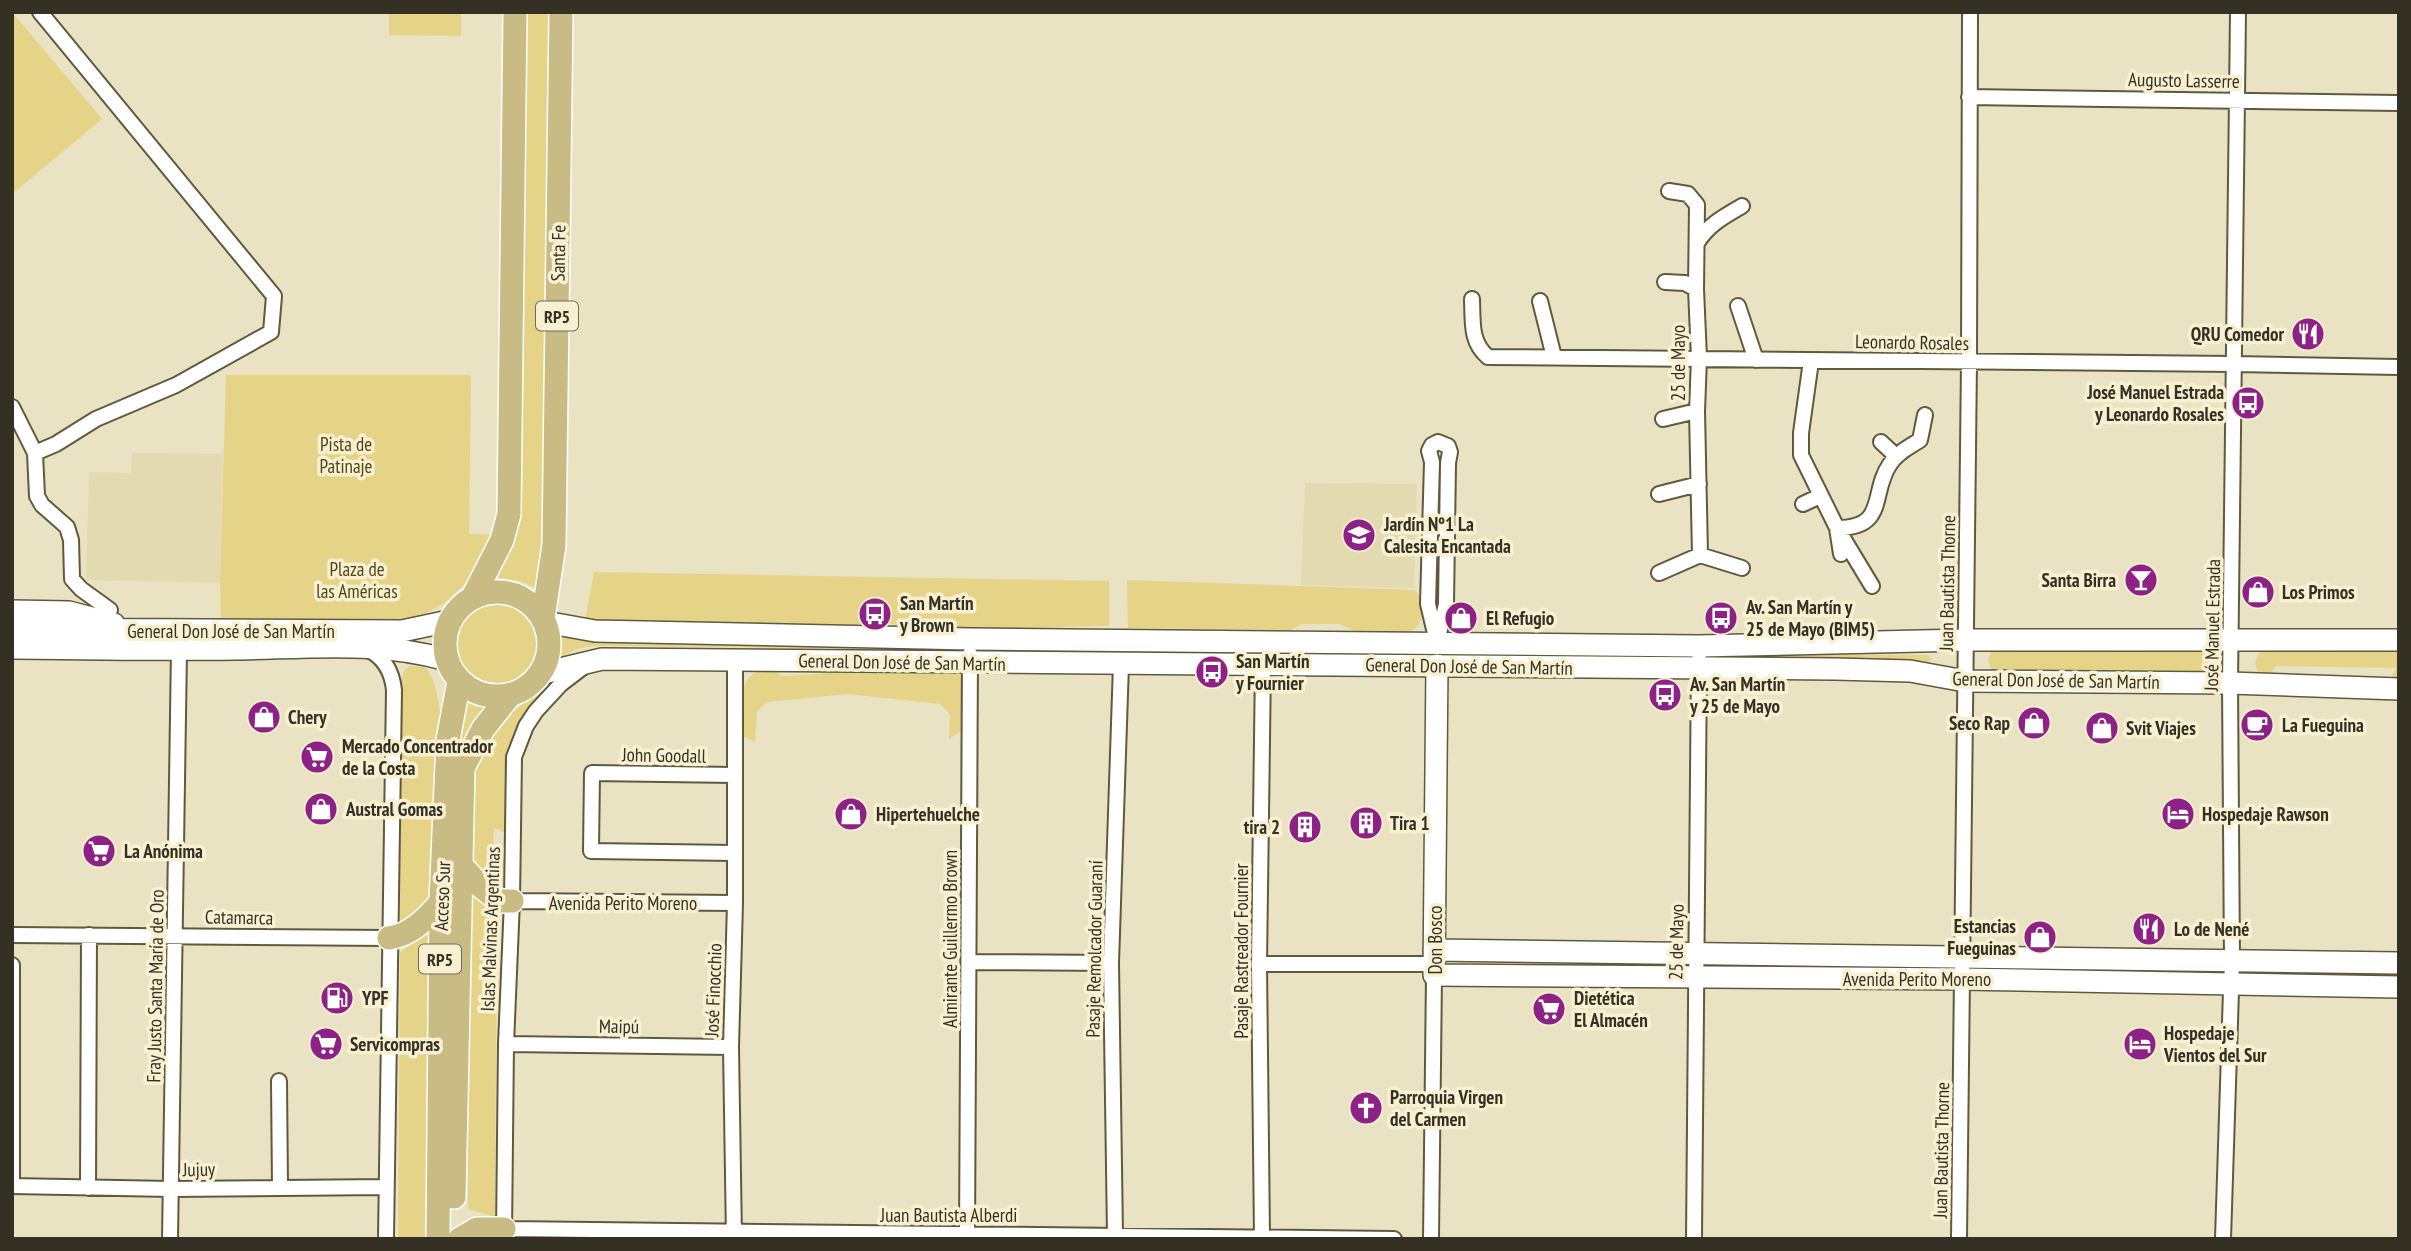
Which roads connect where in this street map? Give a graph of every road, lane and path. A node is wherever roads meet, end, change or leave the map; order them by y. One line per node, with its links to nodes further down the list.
1 (40, 12): 29 (street)
2 (515, 12): 41 (main road, RP5)
3 (561, 12): 44 (main road, Santa Fe / RP5)
4 (1970, 12): 6 (street, Juan Bautista Thorne)
5 (2238, 12): 7 (street, José Manuel Estrada)
6 (1969, 97): 7 (street, Augusto Lasserre); 21 (street, Juan Bautista Thorne)
7 (2237, 100): 8 (street, Augusto Lasserre); 22 (street, José Manuel Estrada)
8 (2399, 103)
9 (1669, 191): 11 (street, 25 de Mayo)
10 (1742, 206): 11 (street)
11 (1697, 243): 13 (street, 25 de Mayo)
12 (1665, 282): 13 (street)
13 (1696, 289): 18 (street, 25 de Mayo)
14 (1472, 299): 17 (street, Leonardo Rosales)
15 (1540, 301): 17 (street)
16 (1738, 306): 19 (street)
17 (1554, 357): 18 (street, Leonardo Rosales)
18 (1699, 358): 19 (street, Leonardo Rosales); 25 (street, 25 de Mayo)
19 (1756, 360): 20 (street, Leonardo Rosales)
20 (1811, 361): 21 (street, Leonardo Rosales); 33 (street)
21 (1969, 362): 22 (street, Leonardo Rosales); 49 (street, Juan Bautista Thorne)
22 (2234, 364): 23 (street, Leonardo Rosales); 51 (street, José Manuel Estrada)
23 (2399, 367)
24 (12, 407): 29 (street)
25 (1697, 411): 27 (street); 31 (street, 25 de Mayo)
26 (1925, 415): 30 (street)
27 (1663, 419)
28 (1881, 442): 30 (street)
29 (35, 453): 43 (street)
30 (1896, 456): 35 (street)
31 (1699, 484): 32 (street); 37 (street, 25 de Mayo)
32 (1659, 494)
33 (1820, 496): 34 (street); 35 (street)
34 (1803, 504)
35 (1837, 528): 36 (street); 40 (street)
36 (1841, 554)
37 (1700, 555): 38 (street); 39 (street)
38 (1742, 568)
39 (1659, 573)
40 (1872, 586)
41 (473, 597): 44 (main road); 45 (main road, RP5)
42 (12, 611): 43 (main road)
43 (102, 620): 47 (main road)
44 (544, 620): 48 (main road, General Don José de San Martín); 65 (main road, RP5)
45 (449, 621): 47 (main road, General Don José de San Martín); 59 (main road)
46 (12, 629): 47 (main road, General Don José de San Martín)
47 (140, 631)
48 (970, 639): 52 (main road, General Don José de San Martín); 60 (street, Almirante Guillermo Brown)
49 (1965, 640): 51 (main road, General Don José de San Martín); 53 (main road, General Don José de San Martín); 67 (street, Juan Bautista Thorne)
50 (2399, 640): 51 (main road, General Don José de San Martín)
51 (2232, 641): 68 (street, José Manuel Estrada)
52 (1437, 642): 52 (street, Don Bosco); 53 (main road, General Don José de San Martín); 63 (street, Don Bosco)
53 (1699, 646): 64 (street, 25 de Mayo)
54 (362, 647): 56 (main road, General Don José de San Martín); 59 (main road, General Don José de San Martín); 80 (street)
55 (12, 648): 56 (main road, General Don José de San Martín)
56 (179, 650): 79 (street, Fray Justo Santa María de Oro)
57 (602, 659): 58 (main road, General Don José de San Martín); 65 (main road, General Don José de San Martín); 74 (street, Islas Malvinas Argentinas)
58 (735, 659): 60 (main road, General Don José de San Martín); 71 (street, José Finocchio)
59 (447, 660): 66 (main road)
60 (970, 663): 61 (main road, General Don José de San Martín); 84 (street, Almirante Guillermo Brown)
61 (1121, 664): 62 (main road, General Don José de San Martín); 85 (street, Pasaje Remolcador Guaraní)
62 (1263, 665): 63 (main road, General Don José de San Martín); 88 (street, Pasaje Rastreador Fournier)
63 (1437, 665): 64 (main road, General Don José de San Martín); 86 (main road, Don Bosco)
64 (1699, 669): 67 (main road, General Don José de San Martín); 81 (street, 25 de Mayo)
65 (540, 674): 70 (main road, RP5)
66 (459, 681): 70 (main road); 75 (main road, Acceso Sur / RP5)
67 (1965, 681): 68 (main road, General Don José de San Martín); 82 (street, Juan Bautista Thorne)
68 (2231, 683): 69 (main road, General Don José de San Martín); 83 (street, José Manuel Estrada)
69 (2399, 690)
70 (510, 695): 73 (main road, Acceso Sur / RP5)
71 (735, 775): 72 (street, José Finocchio); 72 (street, John Goodall)
72 (735, 853): 76 (street, José Finocchio)
73 (461, 865): 74 (main road); 113 (main road, Acceso Sur / RP5)
74 (512, 901): 76 (street, Avenida Perito Moreno); 94 (street, Islas Malvinas Argentinas)
75 (441, 902): 80 (main road); 112 (main road, Acceso Sur / RP5)
76 (735, 904): 95 (street, José Finocchio)
77 (12, 935): 78 (street, Catamarca)
78 (89, 935): 79 (street, Catamarca); 100 (street)
79 (176, 936): 80 (street, Catamarca); 101 (street, Fray Justo Santa María de Oro)
80 (389, 938): 99 (street)
81 (1696, 954): 82 (main road, Avenida Perito Moreno); 86 (main road, Avenida Perito Moreno); 90 (street, 25 de Mayo)
82 (1963, 957): 83 (main road, Avenida Perito Moreno); 91 (street, Juan Bautista Thorne)
83 (2232, 960): 87 (main road, Avenida Perito Moreno); 92 (street, José Manuel Estrada)
84 (970, 962): 85 (street); 107 (street, Almirante Guillermo Brown)
85 (1111, 963): 105 (street, Pasaje Remolcador Guaraní)
86 (1434, 963): 88 (street, Avenida Perito Moreno); 90 (main road, Avenida Perito Moreno); 116 (street, Don Bosco)
87 (2399, 963)
88 (1259, 964): 108 (street, Pasaje Rastreador Fournier)
89 (12, 965): 97 (street, Jujuy)
90 (1695, 978): 91 (main road, Avenida Perito Moreno); 117 (street, 25 de Mayo)
91 (1962, 979): 92 (main road, Avenida Perito Moreno); 118 (street, Juan Bautista Thorne)
92 (2231, 984): 93 (main road, Avenida Perito Moreno); 119 (street, José Manuel Estrada)
93 (2399, 987)
94 (506, 1044): 95 (street, Maipú); 102 (street, Islas Malvinas Argentinas)
95 (731, 1048): 106 (street, José Finocchio)
96 (279, 1081): 98 (street)
97 (12, 1186): 100 (street, Jujuy)
98 (280, 1187): 99 (street, Jujuy); 101 (street, Jujuy)
99 (386, 1187): 111 (street)
100 (88, 1188): 101 (street, Jujuy)
101 (171, 1189): 110 (street, Fray Justo Santa María de Oro)
102 (504, 1234): 103 (street, Juan Bautista Alberdi); 114 (main road)
103 (588, 1235): 104 (street, Juan Bautista Alberdi)
104 (663, 1235): 106 (street, Juan Bautista Alberdi)
105 (1115, 1235): 107 (street, Juan Bautista Alberdi); 109 (street, Juan Bautista Alberdi)
106 (734, 1236): 107 (street, Juan Bautista Alberdi)
107 (967, 1237)
108 (1262, 1237): 109 (street, Juan Bautista Alberdi); 115 (street, Juan Bautista Alberdi)
109 (1195, 1238)
110 (170, 1239)
111 (386, 1239)
112 (438, 1239)
113 (453, 1239)
114 (460, 1239)
115 (1394, 1239)
116 (1431, 1239)
117 (1694, 1239)
118 (1959, 1239)
119 (2224, 1239)

